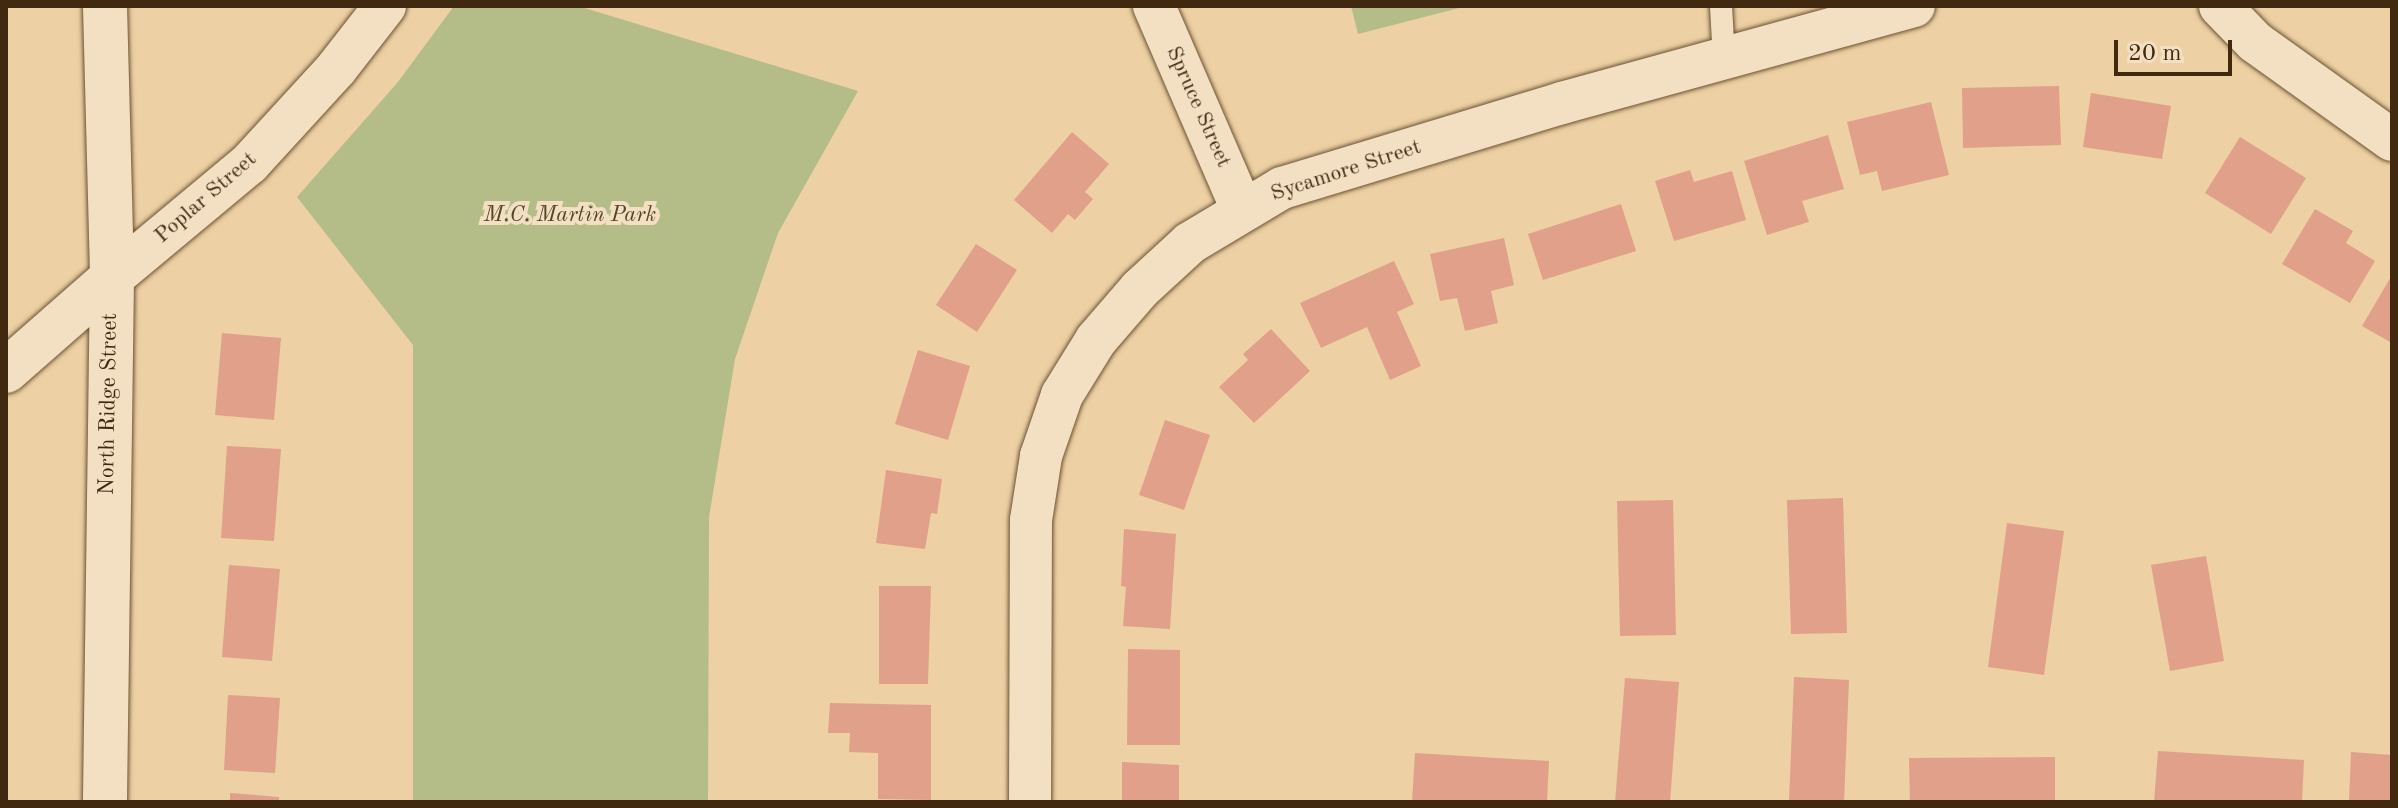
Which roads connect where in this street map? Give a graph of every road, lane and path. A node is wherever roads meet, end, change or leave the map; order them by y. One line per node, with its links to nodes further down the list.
1 (105, 6): 10 (street, North Ridge Street)
2 (385, 6): 10 (street, Poplar Street)
3 (1154, 6): 9 (street, Spruce Street)
4 (1721, 6): 7 (lane)
5 (1914, 6): 7 (street, Sycamore Street)
6 (2220, 6): 8 (street)
7 (1724, 59): 9 (street, Sycamore Street)
8 (2392, 140)
9 (1242, 209): 13 (street, Sycamore Street)
10 (112, 278): 11 (street, Poplar Street); 12 (street, North Ridge Street)
11 (6, 371)
12 (105, 802)
13 (1030, 802)

